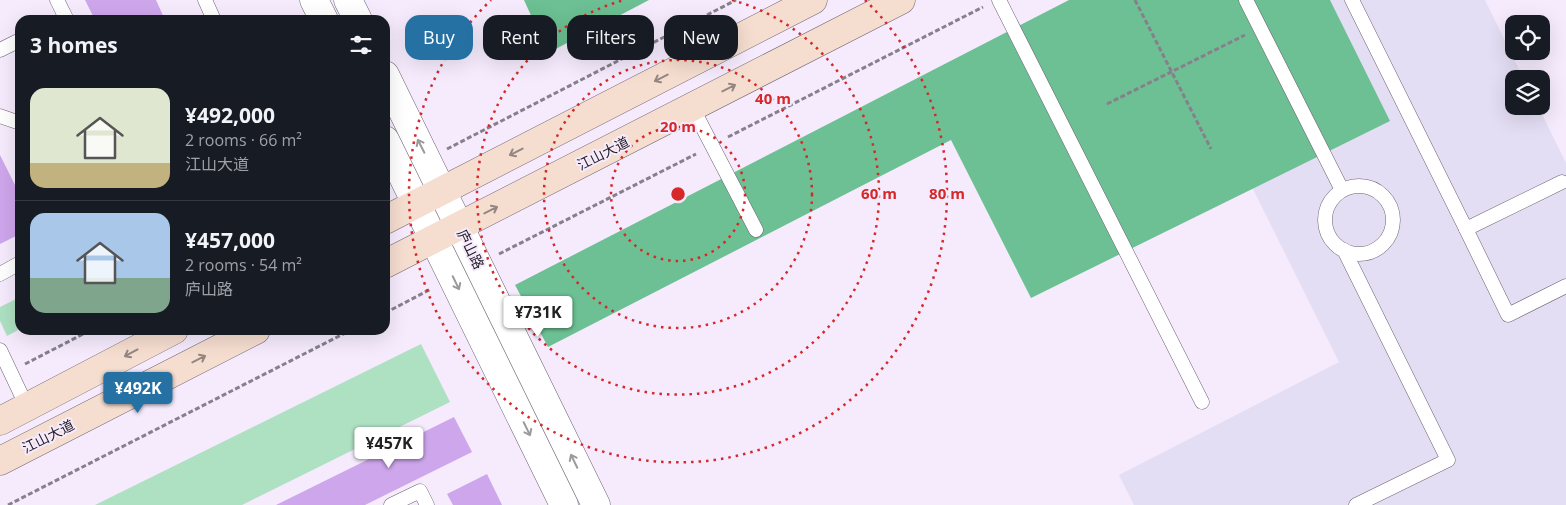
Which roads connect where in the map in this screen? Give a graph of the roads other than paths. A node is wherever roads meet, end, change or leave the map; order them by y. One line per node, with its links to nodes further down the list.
1 (57, 0): 10 (lane)
2 (205, 0): 11 (lane)
3 (314, 0): 12 (street)
4 (348, 0): 13 (street)
5 (813, 0): 22 (main road, one-way to 22)
6 (902, 0): 17 (main road, 江山大道, one-way to 6)
7 (1246, 0): 23 (lane)
8 (1352, 0): 28 (lane)
9 (994, 2): 38 (lane)
10 (64, 15)
11 (212, 15)
12 (322, 15)
13 (356, 15)
14 (15, 42): 15 (lane)
15 (0, 50)
16 (390, 85): 22 (street, 庐山路, one-way to 16)
17 (692, 107): 26 (main road, 江山大道, one-way to 17); 27 (lane)
18 (0, 116): 19 (lane)
19 (15, 121)
20 (390, 150): 24 (street, 庐山路)
21 (1562, 182): 28 (lane)
22 (442, 190): 24 (main road); 26 (street, 庐山路)
23 (1342, 190): 30 (lane); 30 (lane)
24 (417, 203): 25 (main road); 29 (street, 庐山路)
25 (390, 217)
26 (460, 226): 29 (main road, 江山大道); 45 (street, 庐山路, one-way to 26)
27 (756, 230)
28 (1466, 230): 34 (lane)
29 (435, 239): 31 (main road, 江山大道); 44 (street, 庐山路, one-way to 44)
30 (1344, 250): 46 (lane)
31 (390, 262)
32 (15, 266): 33 (lane)
33 (0, 274)
34 (1566, 287)
35 (164, 335): 39 (main road, one-way to 39)
36 (246, 335): 41 (main road, 江山大道, one-way to 36)
37 (0, 350): 39 (lane)
38 (1202, 402)
39 (27, 407): 40 (main road)
40 (0, 421)
41 (0, 460)
42 (391, 505): 43 (lane)
43 (427, 505)
44 (564, 505)
45 (596, 505)
46 (1356, 505)

